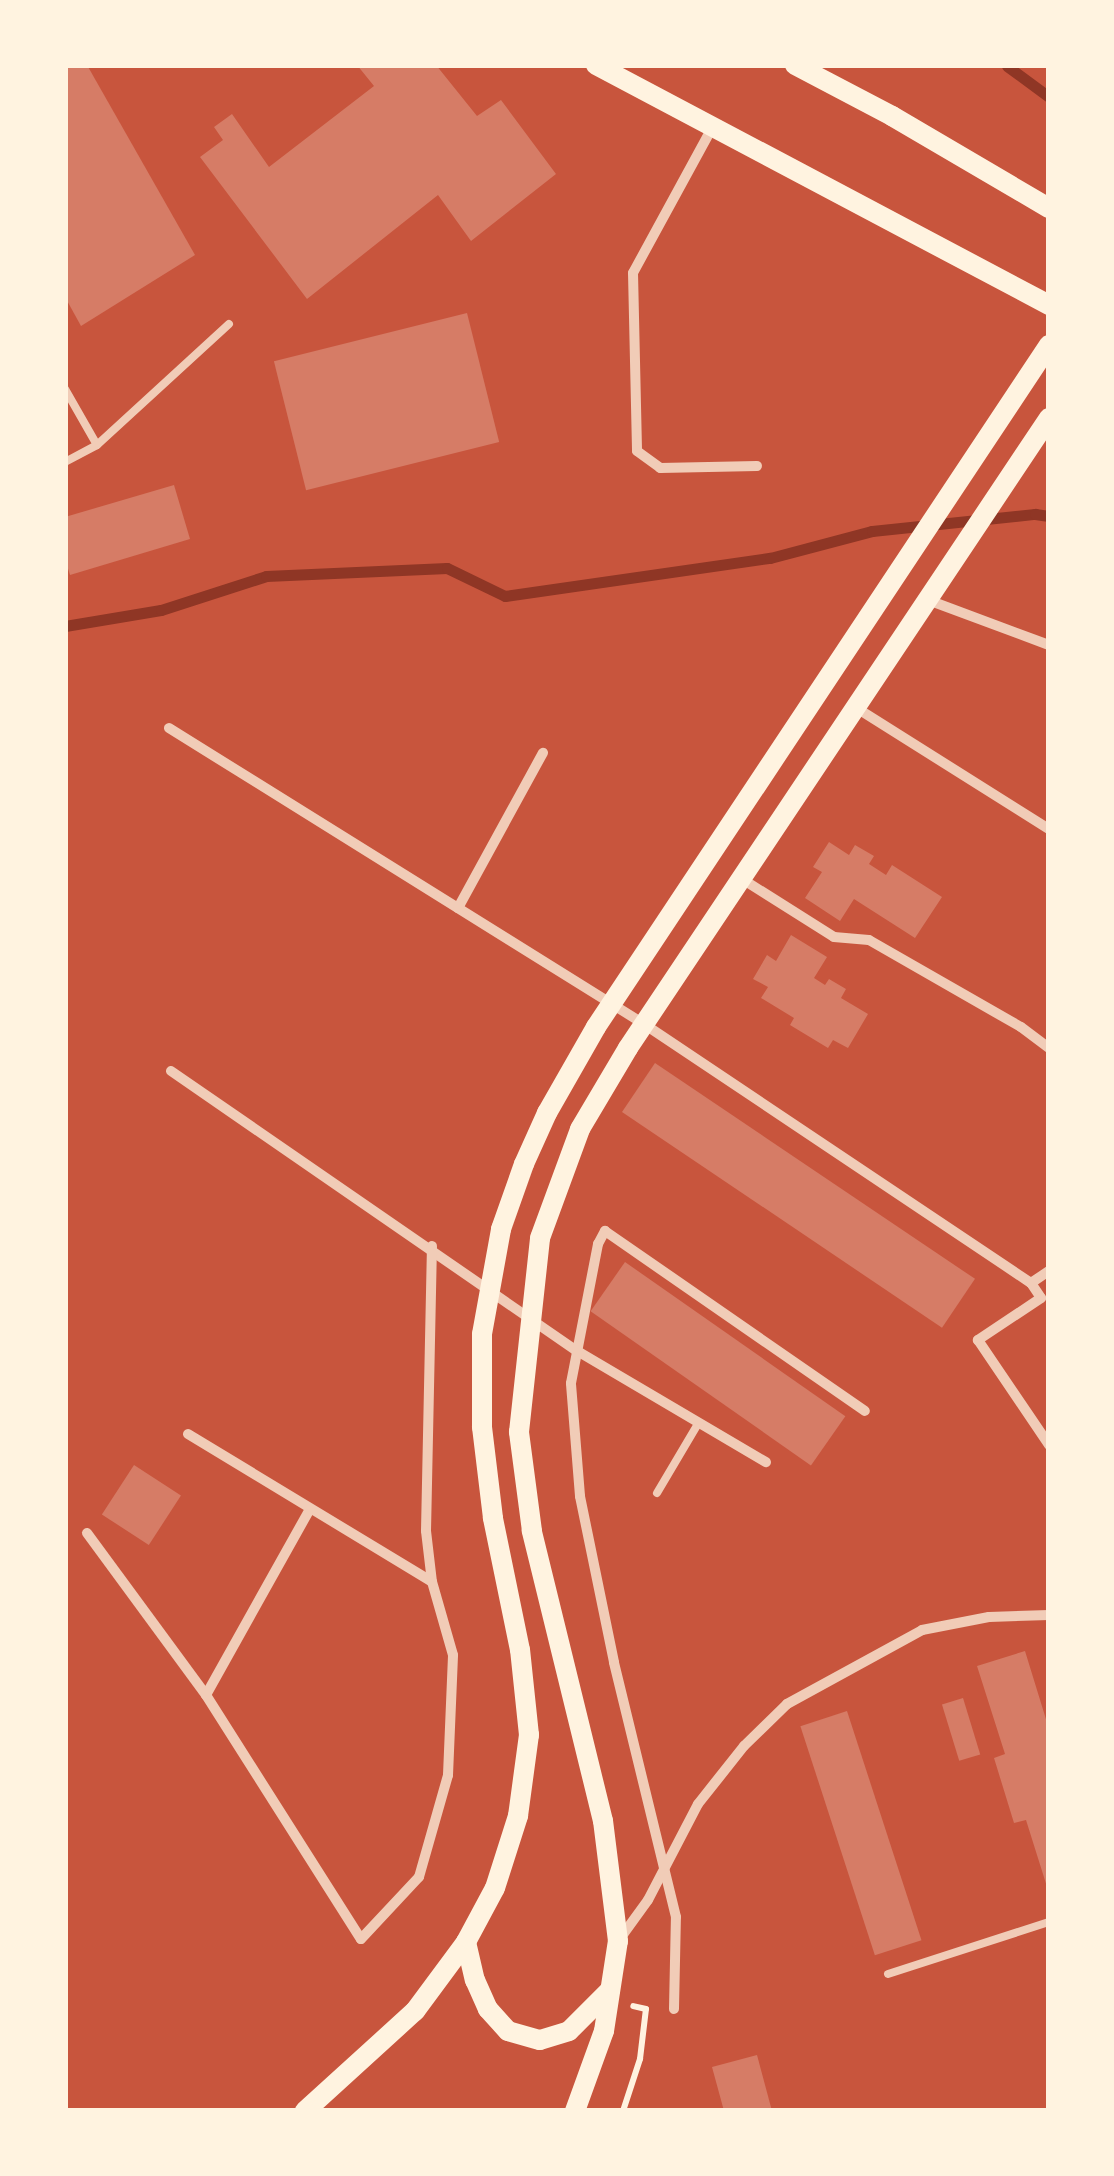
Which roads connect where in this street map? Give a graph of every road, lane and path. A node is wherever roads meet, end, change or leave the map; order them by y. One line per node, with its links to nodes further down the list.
1 (596, 65): 3 (main road)
2 (795, 65): 4 (main road)
3 (712, 128): 5 (main road); 12 (street)
4 (1049, 208)
5 (1049, 305)
6 (229, 324): 10 (lane)
7 (1049, 346): 21 (main road)
8 (65, 388): 10 (lane)
9 (1049, 418): 13 (main road)
10 (98, 445): 11 (lane)
11 (65, 462)
12 (757, 466)
13 (926, 600): 14 (street); 15 (main road)
14 (1049, 645)
15 (856, 707): 18 (street); 19 (main road)
16 (169, 728): 20 (street)
17 (543, 752): 20 (street)
18 (1049, 829)
19 (739, 876): 22 (main road); 23 (street)
20 (458, 908): 21 (street)
21 (612, 1005): 22 (street); 28 (main road)
22 (644, 1024): 27 (street); 29 (main road)
23 (1049, 1048)
24 (171, 1071): 25 (street)
25 (432, 1246): 28 (street); 39 (street)
26 (1049, 1272): 27 (street)
27 (1031, 1284): 34 (street)
28 (490, 1288): 29 (street); 44 (main road)
29 (528, 1317): 30 (street); 43 (main road)
30 (579, 1352): 31 (street); 32 (street); 48 (street)
31 (865, 1411)
32 (698, 1422): 35 (street); 36 (lane)
33 (188, 1434): 37 (street)
34 (1049, 1444)
35 (766, 1462)
36 (657, 1493)
37 (310, 1508): 39 (street); 41 (street)
38 (87, 1533): 41 (street)
39 (432, 1582): 41 (street)
40 (1049, 1615): 43 (street)
41 (206, 1694)
42 (1049, 1922): 45 (lane)
43 (618, 1941): 46 (main road)
44 (466, 1942): 46 (main road); 49 (main road)
45 (888, 1974)
46 (610, 1990): 50 (main road)
47 (632, 2005): 51 (path)
48 (674, 2010)
49 (306, 2111)
50 (575, 2111)
51 (623, 2111)

